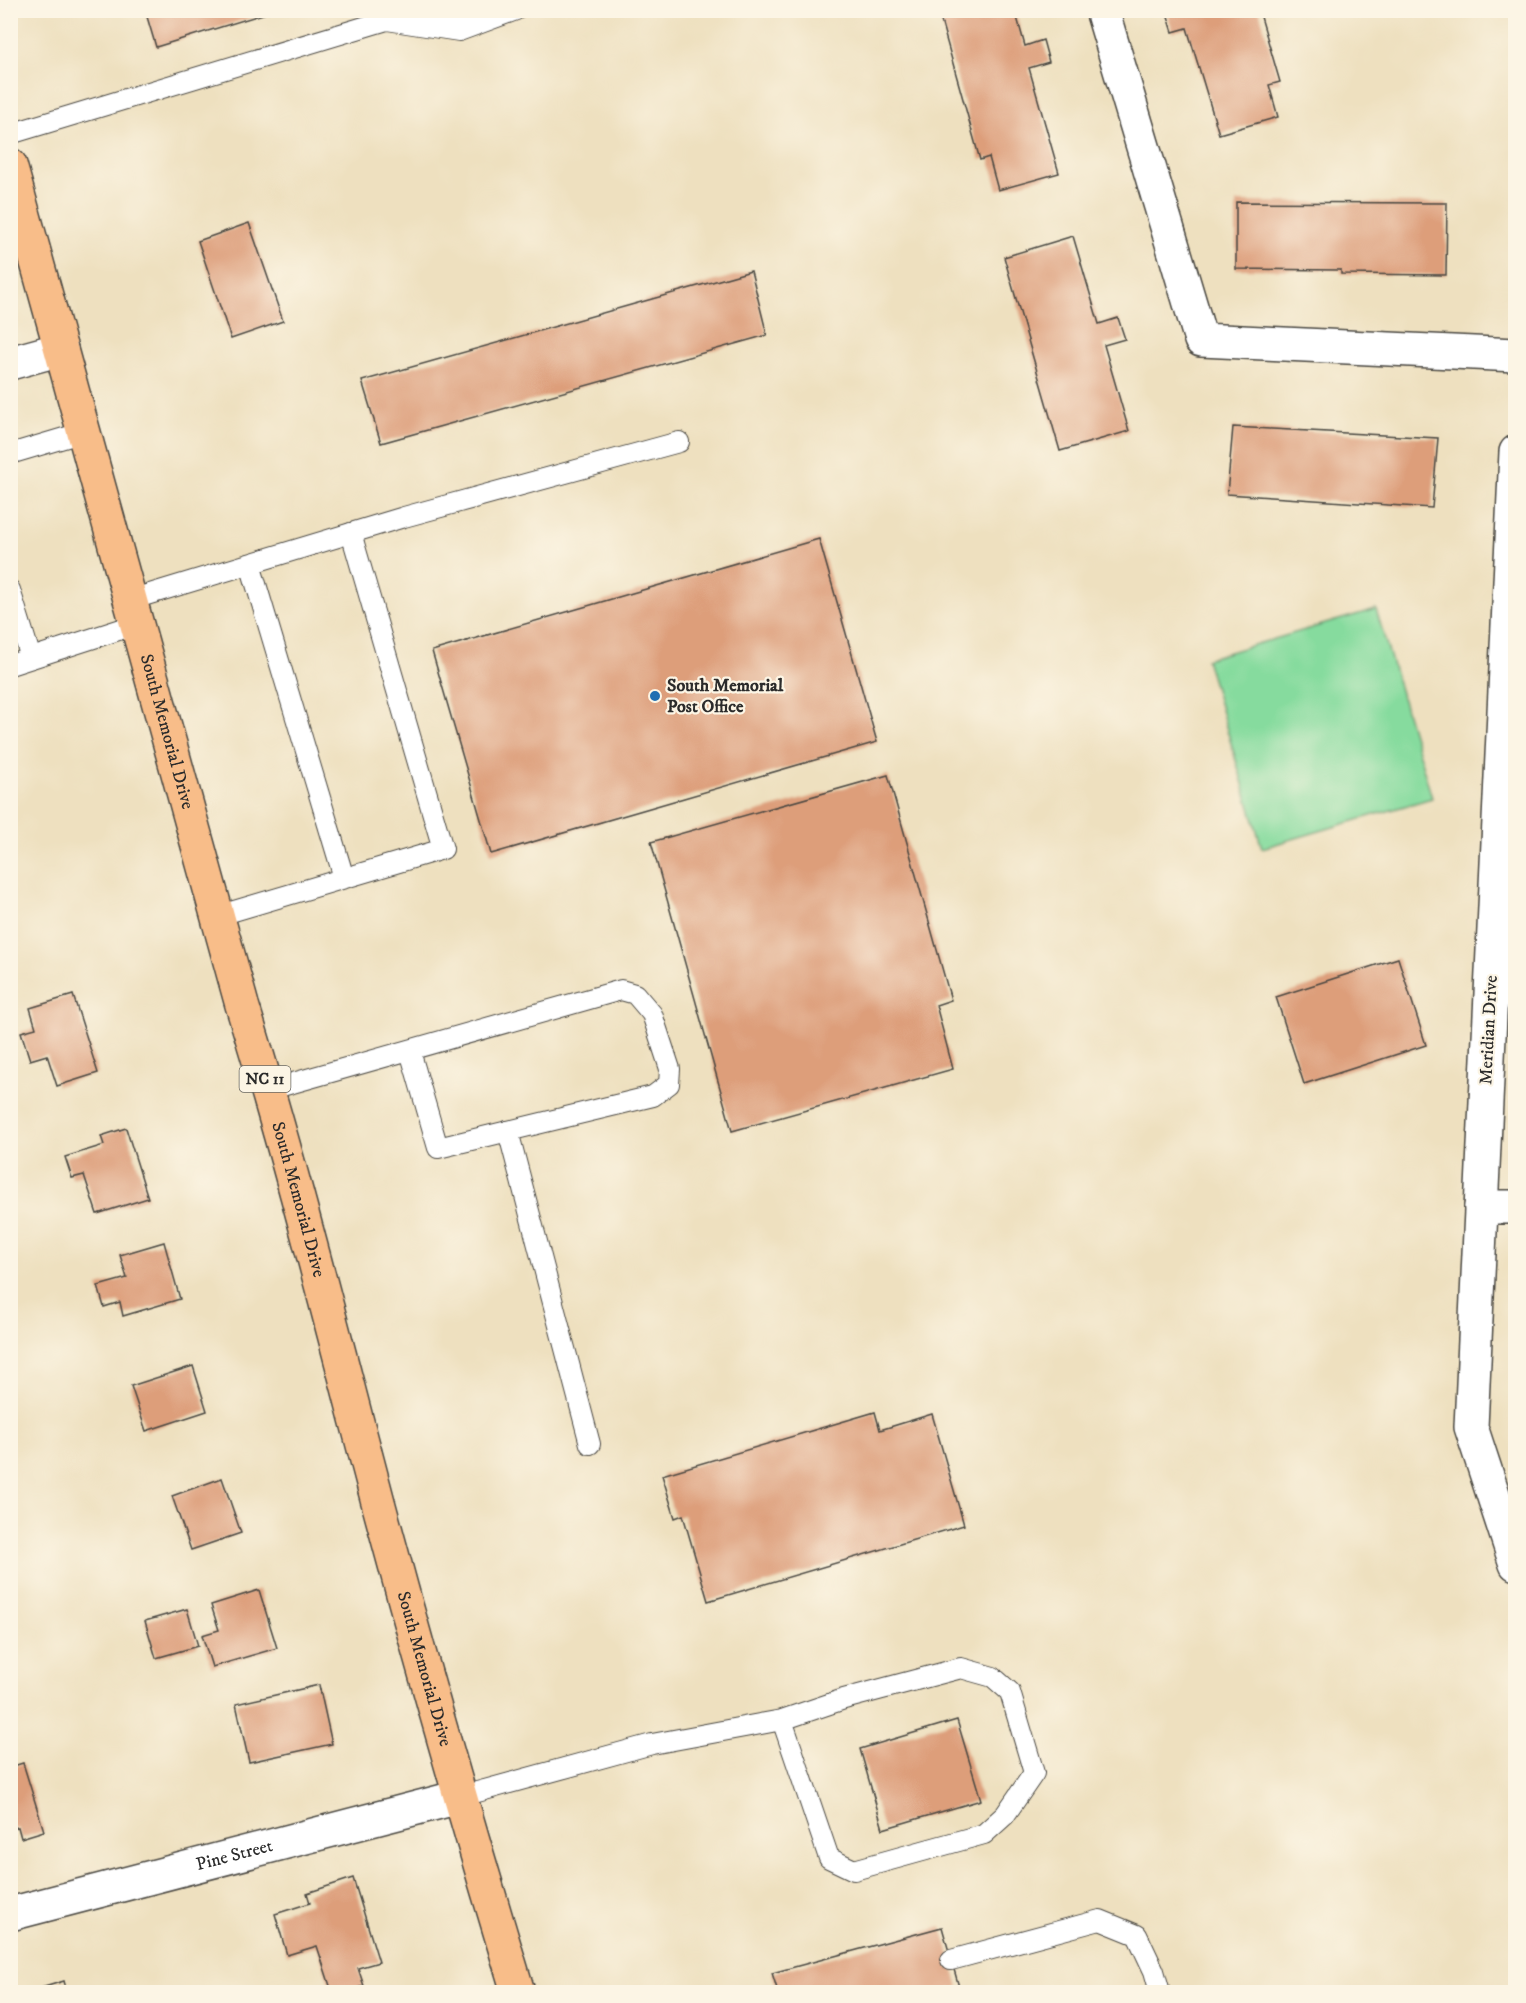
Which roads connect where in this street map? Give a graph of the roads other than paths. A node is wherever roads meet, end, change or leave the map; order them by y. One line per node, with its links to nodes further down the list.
1 (516, 10): 3 (lane)
2 (1102, 10): 7 (street)
3 (386, 15): 4 (lane)
4 (10, 134)
5 (10, 165): 6 (main road, South Memorial Drive / NC 11)
6 (61, 349): 8 (street); 9 (main road, South Memorial Drive / NC 11)
7 (1515, 355)
8 (10, 363)
9 (84, 432): 12 (lane); 16 (main road, South Memorial Drive / NC 11)
10 (679, 441): 13 (lane)
11 (1515, 452): 19 (street, Meridian Drive)
12 (10, 454)
13 (351, 533): 14 (lane); 20 (lane)
14 (250, 564): 16 (lane); 20 (lane)
15 (10, 590): 17 (lane)
16 (134, 612): 17 (lane); 21 (main road, South Memorial Drive / NC 11)
17 (31, 658): 18 (lane)
18 (10, 665)
19 (1508, 760): 25 (street, Meridian Drive)
20 (344, 878): 21 (lane)
21 (217, 916): 23 (main road, South Memorial Drive / NC 11)
22 (410, 1051): 23 (lane); 24 (lane); 24 (lane)
23 (268, 1090): 30 (main road, South Memorial Drive / NC 11)
24 (508, 1131): 27 (lane)
25 (1481, 1207): 26 (street); 28 (street, Meridian Drive)
26 (1515, 1207)
27 (590, 1444)
28 (1515, 1564)
29 (782, 1720): 29 (lane); 30 (lane)
30 (459, 1797): 31 (street, Pine Street); 33 (main road, South Memorial Drive / NC 11)
31 (10, 1914)
32 (951, 1960): 34 (lane)
33 (518, 1992)
34 (1160, 1992)

